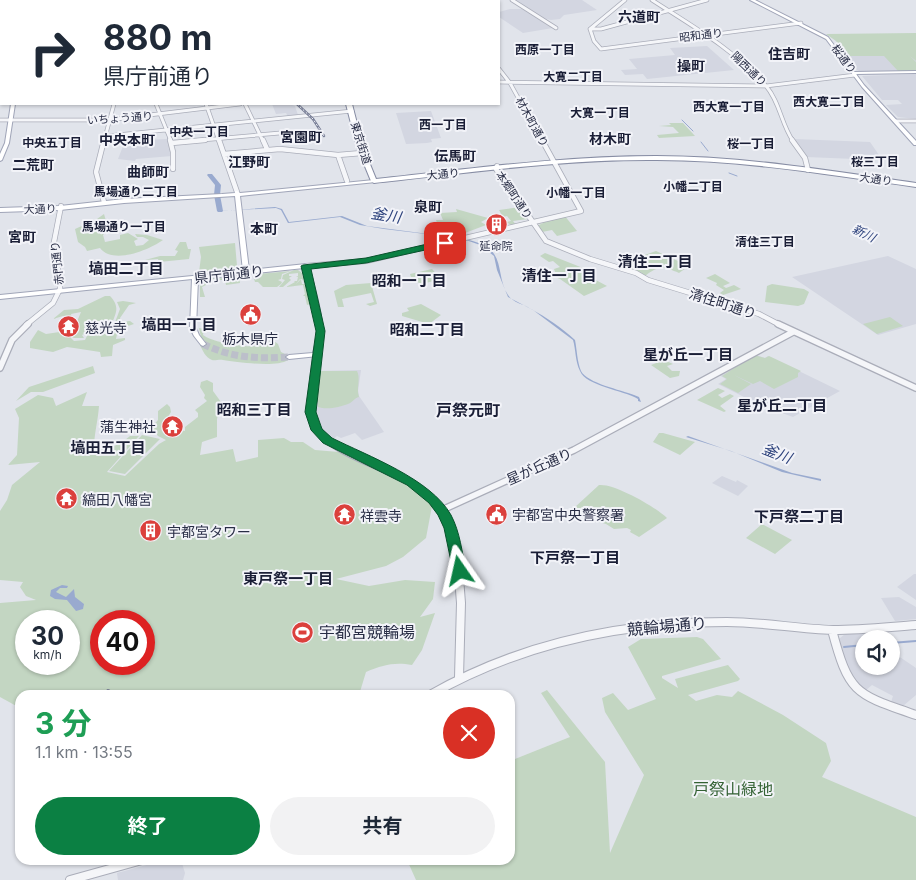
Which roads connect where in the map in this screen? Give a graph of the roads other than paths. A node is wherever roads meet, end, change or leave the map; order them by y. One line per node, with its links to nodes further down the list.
1 (512, 0): 8 (street)
2 (625, 0): 9 (street)
3 (652, 0): 6 (street, 陽西通り)
4 (707, 0): 6 (street)
5 (752, 0): 7 (main road, 桜通り)
6 (669, 10): 9 (street); 10 (street, 陽西通り)
7 (800, 23): 10 (street, 昭和通り); 13 (main road, 桜通り)
8 (556, 28)
9 (590, 29): 10 (street, 昭和通り)
10 (707, 34): 16 (street, 陽西通り)
11 (500, 70): 14 (street, 材木町通り)
12 (916, 73): 13 (main road)
13 (854, 74): 16 (street); 30 (main road, 桜通り)
14 (508, 80): 15 (street); 16 (street); 45 (street, 材木町通り)
15 (500, 81)
16 (766, 85): 48 (street, 陽西通り)
17 (13, 105): 26 (main road)
18 (114, 105): 28 (street)
19 (156, 105): 25 (street)
20 (224, 105): 23 (street, いちょう通り)
21 (246, 105): 29 (street)
22 (349, 105): 24 (highway, 東京街道)
23 (207, 106): 25 (street, いちょう通り); 32 (street)
24 (352, 111): 29 (street); 41 (highway, 東京街道)
25 (160, 115): 28 (street, いちょう通り); 33 (street)
26 (9, 119): 27 (street, いちょう通り); 28 (street, いちょう通り); 44 (main road)
27 (0, 120)
28 (111, 120): 36 (street)
29 (254, 121): 32 (street); 35 (street)
30 (896, 121): 31 (street); 39 (main road, 桜通り)
31 (916, 121)
32 (213, 125): 33 (street); 37 (street)
33 (168, 130): 36 (street); 38 (street)
34 (280, 133): 35 (street)
35 (261, 135): 37 (street); 40 (street)
36 (107, 136): 53 (street)
37 (218, 139): 38 (street); 42 (street)
38 (172, 143): 47 (street)
39 (916, 144)
40 (267, 149): 42 (street); 43 (street)
41 (362, 153): 43 (street); 49 (highway, 東京街道)
42 (224, 154): 52 (street)
43 (338, 155): 50 (street)
44 (0, 160)
45 (554, 162): 46 (highway, 大通り); 48 (highway, 大通り); 56 (street, 材木町通り)
46 (496, 168): 49 (highway, 大通り); 56 (street, 本郷町通り)
47 (173, 169)
48 (809, 169): 51 (highway, 大通り)
49 (374, 180): 50 (main road, 大通り); 52 (main road, 大通り)
50 (347, 181): 52 (main road, 大通り)
51 (916, 184)
52 (237, 194): 53 (main road, 大通り); 58 (main road)
53 (104, 201): 54 (main road, 大通り)
54 (60, 207): 55 (main road, 大通り); 60 (street, 赤門通り)
55 (0, 208)
56 (533, 223): 57 (street, 県庁前通り); 62 (street, 清住町通り)
57 (306, 266): 58 (main road, 県庁前通り); 64 (main road)
58 (246, 272): 59 (main road, 県庁前通り)
59 (195, 278): 60 (main road, 県庁前通り); 63 (main road)
60 (59, 291): 61 (main road, 県庁前通り); 66 (street)
61 (0, 297)
62 (793, 332): 67 (street, 清住町通り); 68 (street, 星が丘通り)
63 (203, 344)
64 (316, 355): 65 (main road); 68 (street)
65 (288, 357)
66 (0, 368)
67 (916, 388)
68 (442, 510): 71 (street)
69 (916, 625): 70 (street, 競輪場通り)
70 (832, 630): 71 (street, 競輪場通り); 73 (street)
71 (459, 678): 72 (street, 競輪場通り)
72 (439, 690)
73 (916, 715)
74 (124, 865): 75 (street)
75 (70, 880)

